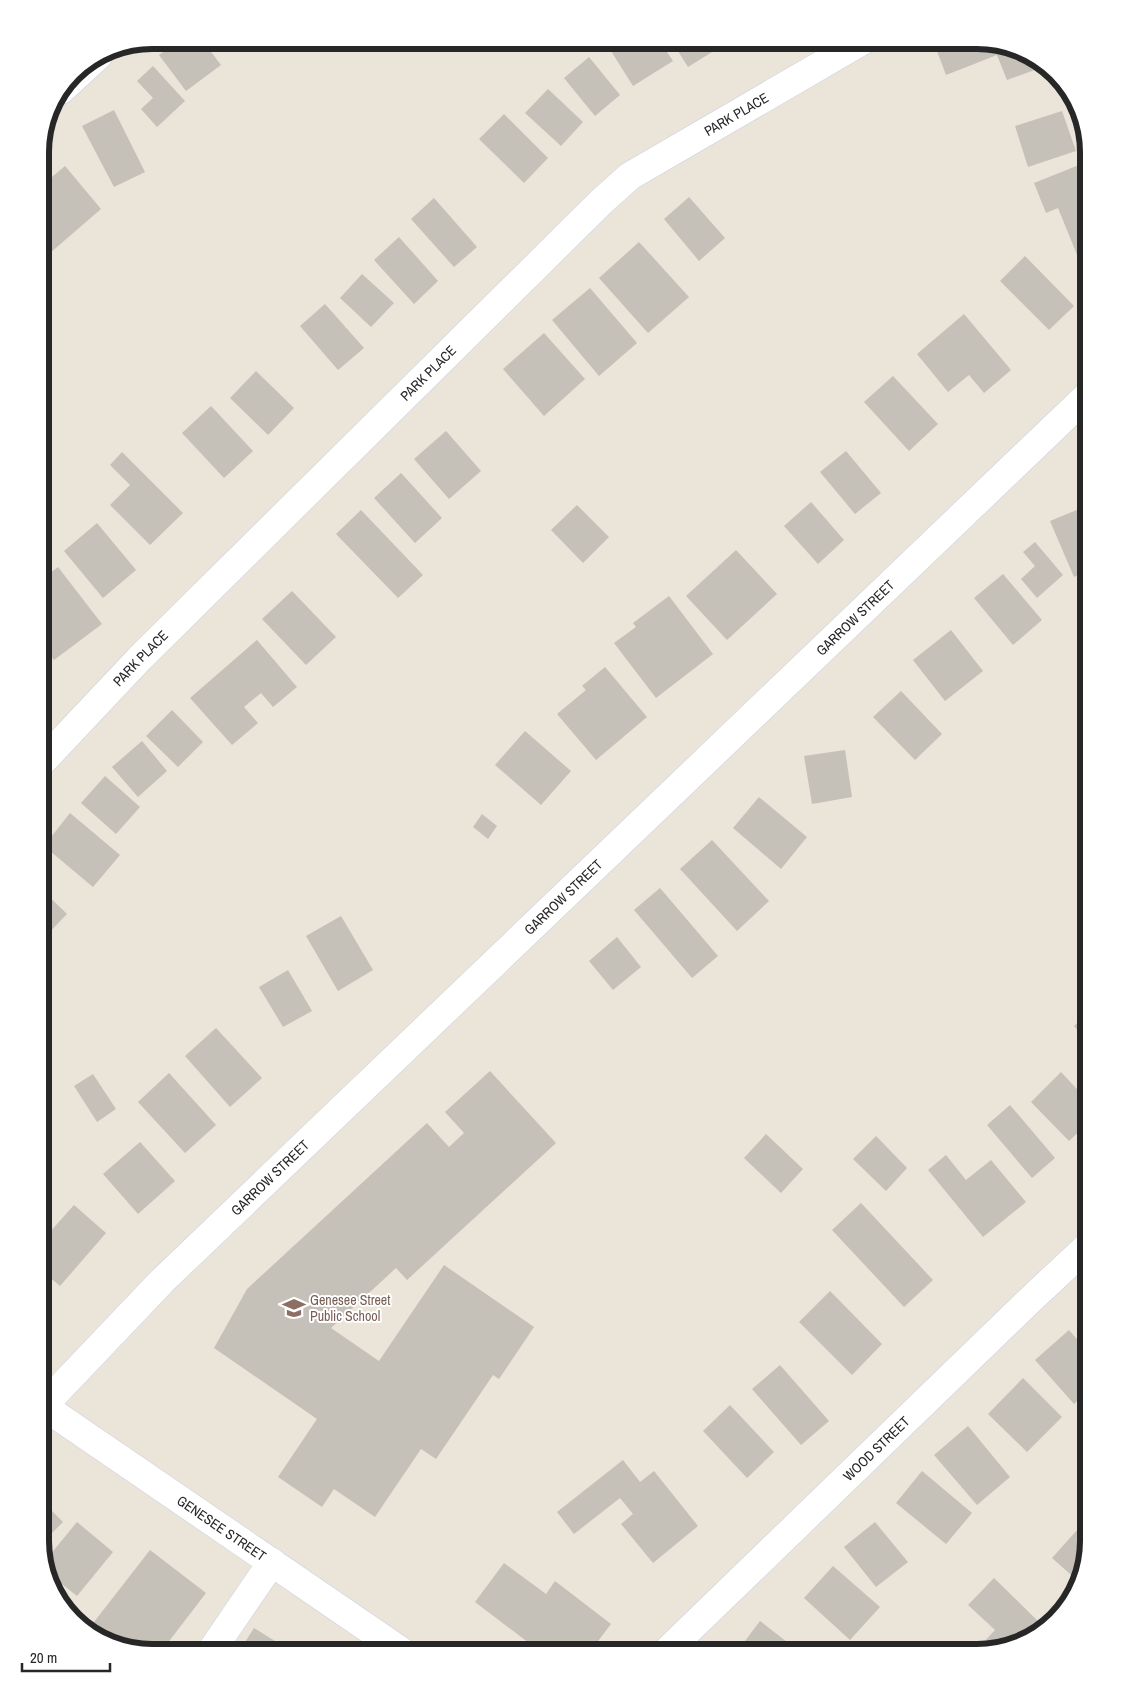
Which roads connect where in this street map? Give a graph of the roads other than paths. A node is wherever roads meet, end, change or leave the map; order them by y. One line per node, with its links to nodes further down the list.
1 (849, 49): 3 (street, PARK PLACE)
2 (1080, 403): 5 (street, GARROW STREET)
3 (49, 755)
4 (1080, 1253): 10 (street, WOOD STREET)
5 (49, 1398)
6 (49, 1410): 7 (street, GENESEE STREET)
7 (272, 1562): 8 (street); 9 (street, GENESEE STREET)
8 (216, 1644)
9 (391, 1644)
10 (674, 1644)

